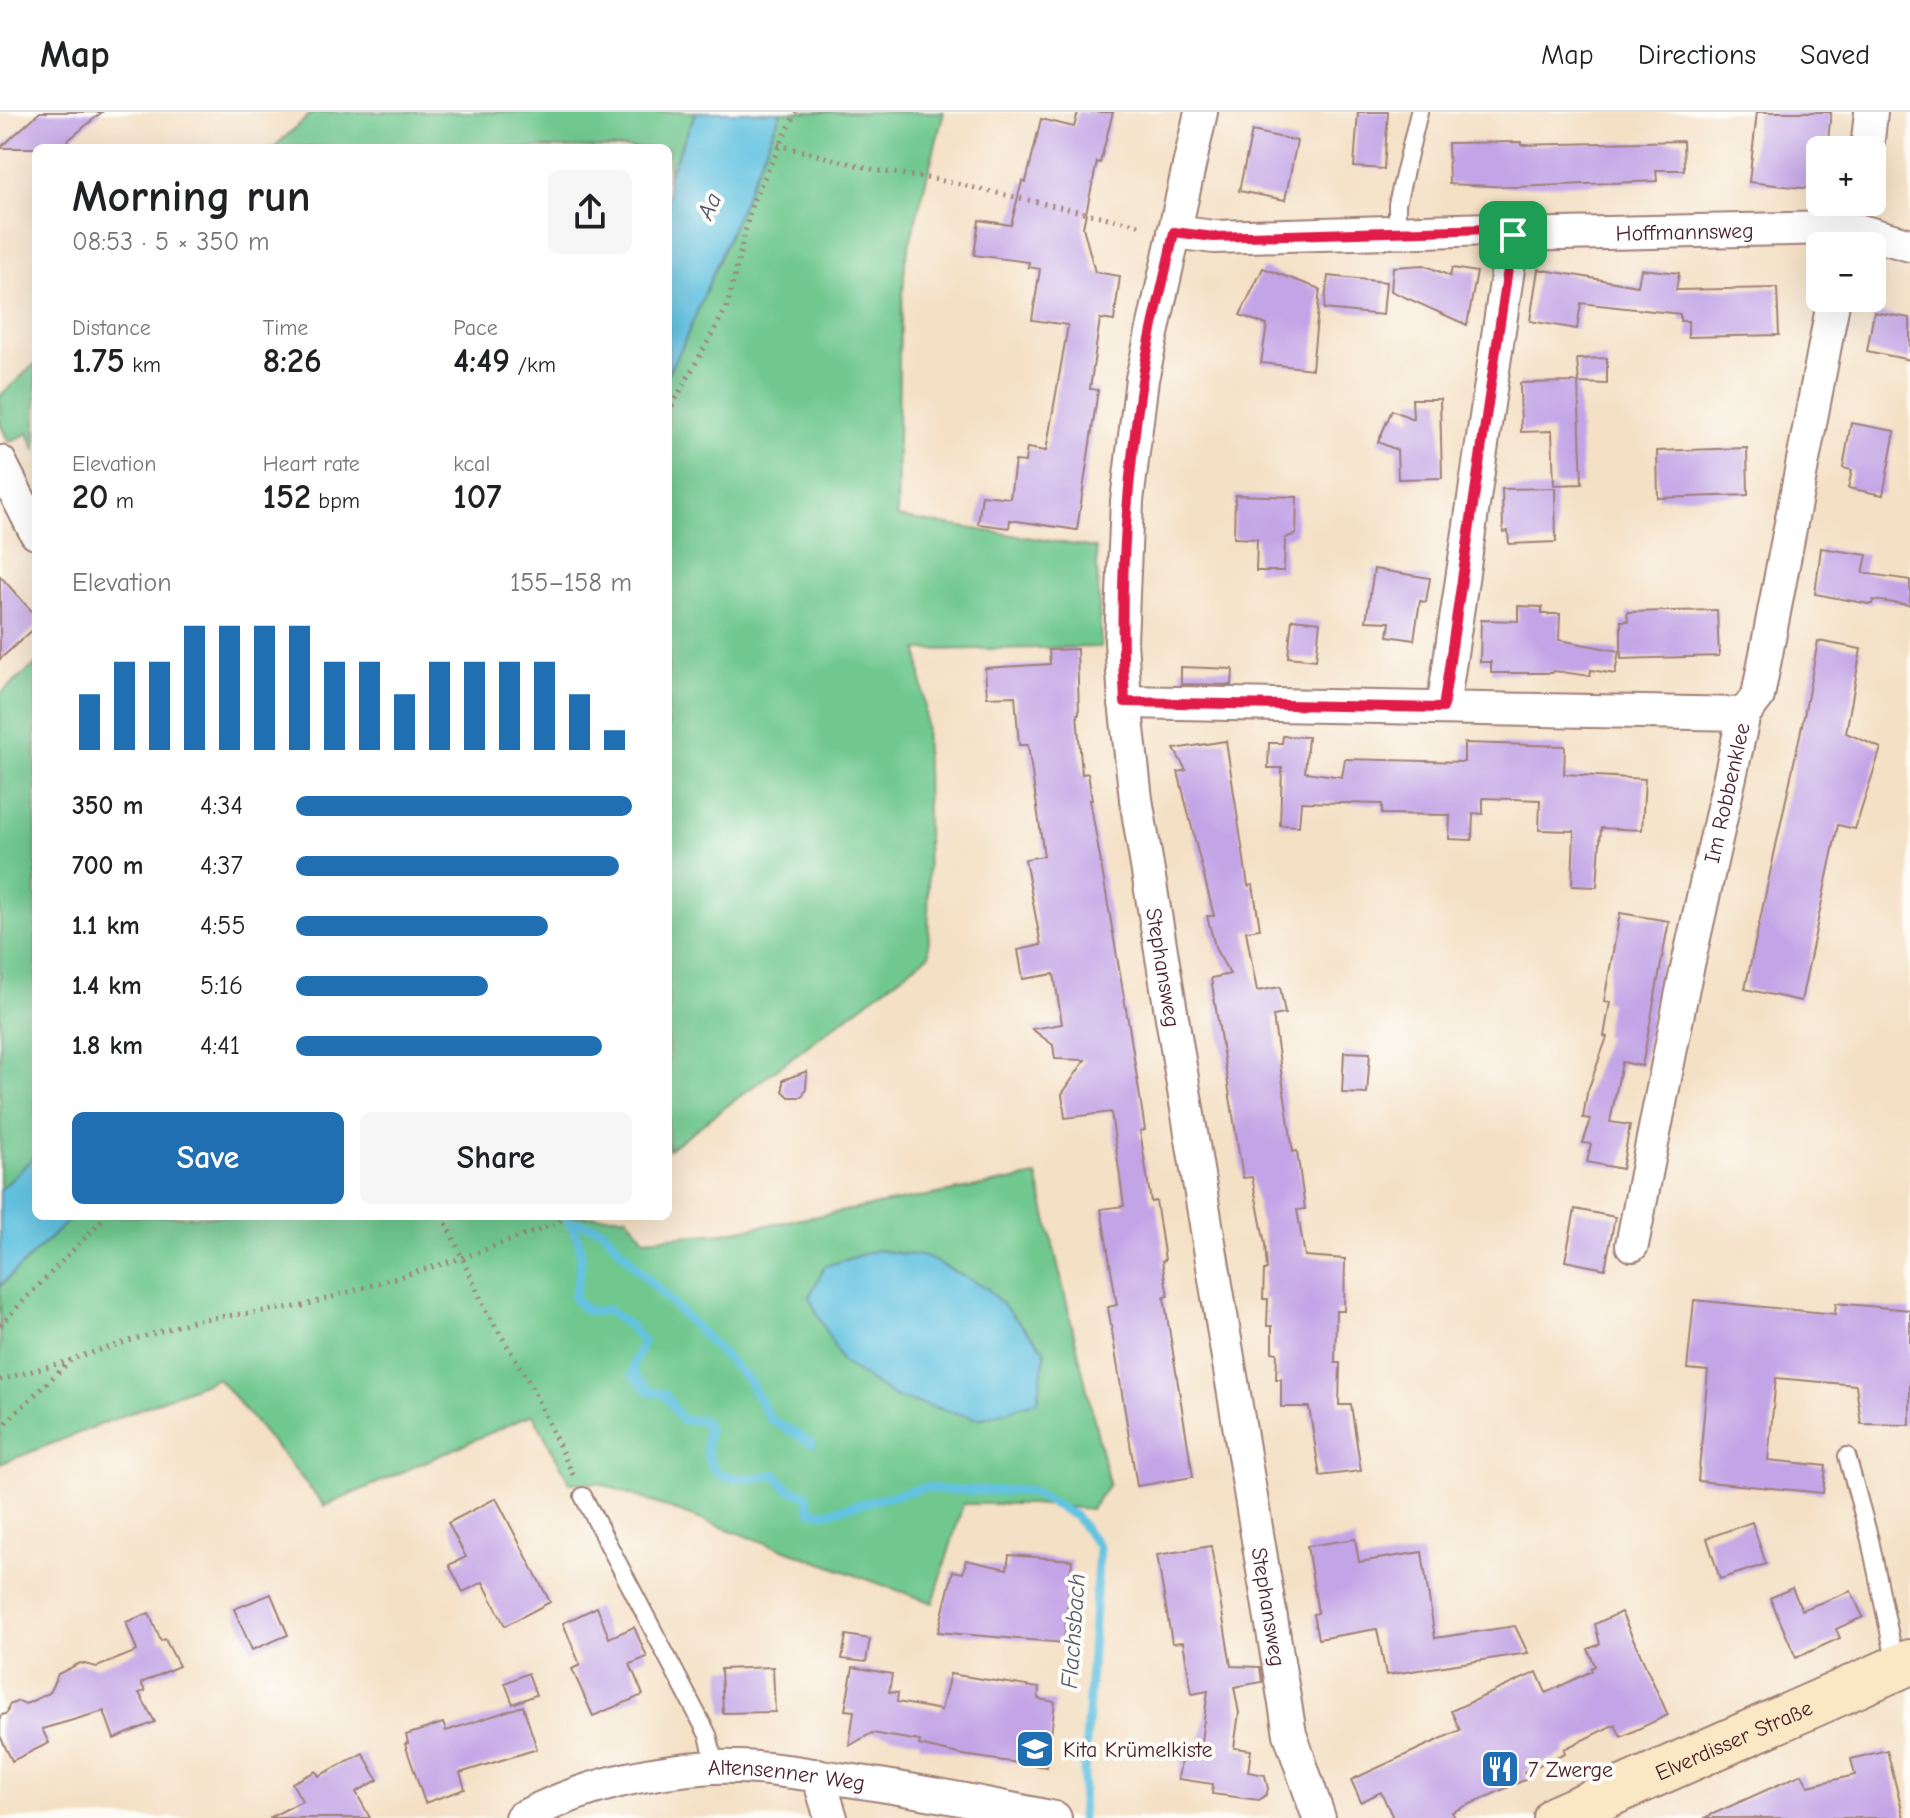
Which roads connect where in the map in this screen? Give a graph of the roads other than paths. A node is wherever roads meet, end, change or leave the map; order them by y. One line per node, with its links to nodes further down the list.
1 (1201, 112): 6 (street, Stephansweg)
2 (1419, 112): 7 (lane)
3 (1871, 112): 4 (street)
4 (1868, 136)
5 (1856, 226): 8 (street, Hoffmannsweg); 9 (street, Hoffmannsweg)
6 (1174, 232): 7 (street, Hoffmannsweg); 13 (street, Stephansweg)
7 (1397, 232): 8 (street, Hoffmannsweg)
8 (1513, 235): 14 (street)
9 (1910, 245)
10 (1831, 312): 15 (street, Im Robbenklee)
11 (0, 462): 12 (street)
12 (32, 525)
13 (1125, 702): 14 (street); 25 (street, Stephansweg)
14 (1443, 708): 15 (street)
15 (1744, 714): 16 (street, Im Robbenklee)
16 (1632, 1245)
17 (1847, 1456): 19 (lane)
18 (583, 1496): 20 (lane)
19 (1903, 1665): 26 (main road, Elverdisser Straße)
20 (716, 1767): 21 (street, Altensenner Weg); 22 (street, Altensenner Weg)
21 (818, 1775): 23 (street); 24 (street, Altensenner Weg)
22 (521, 1818)
23 (831, 1818)
24 (1055, 1818)
25 (1319, 1818)
26 (1556, 1818)

